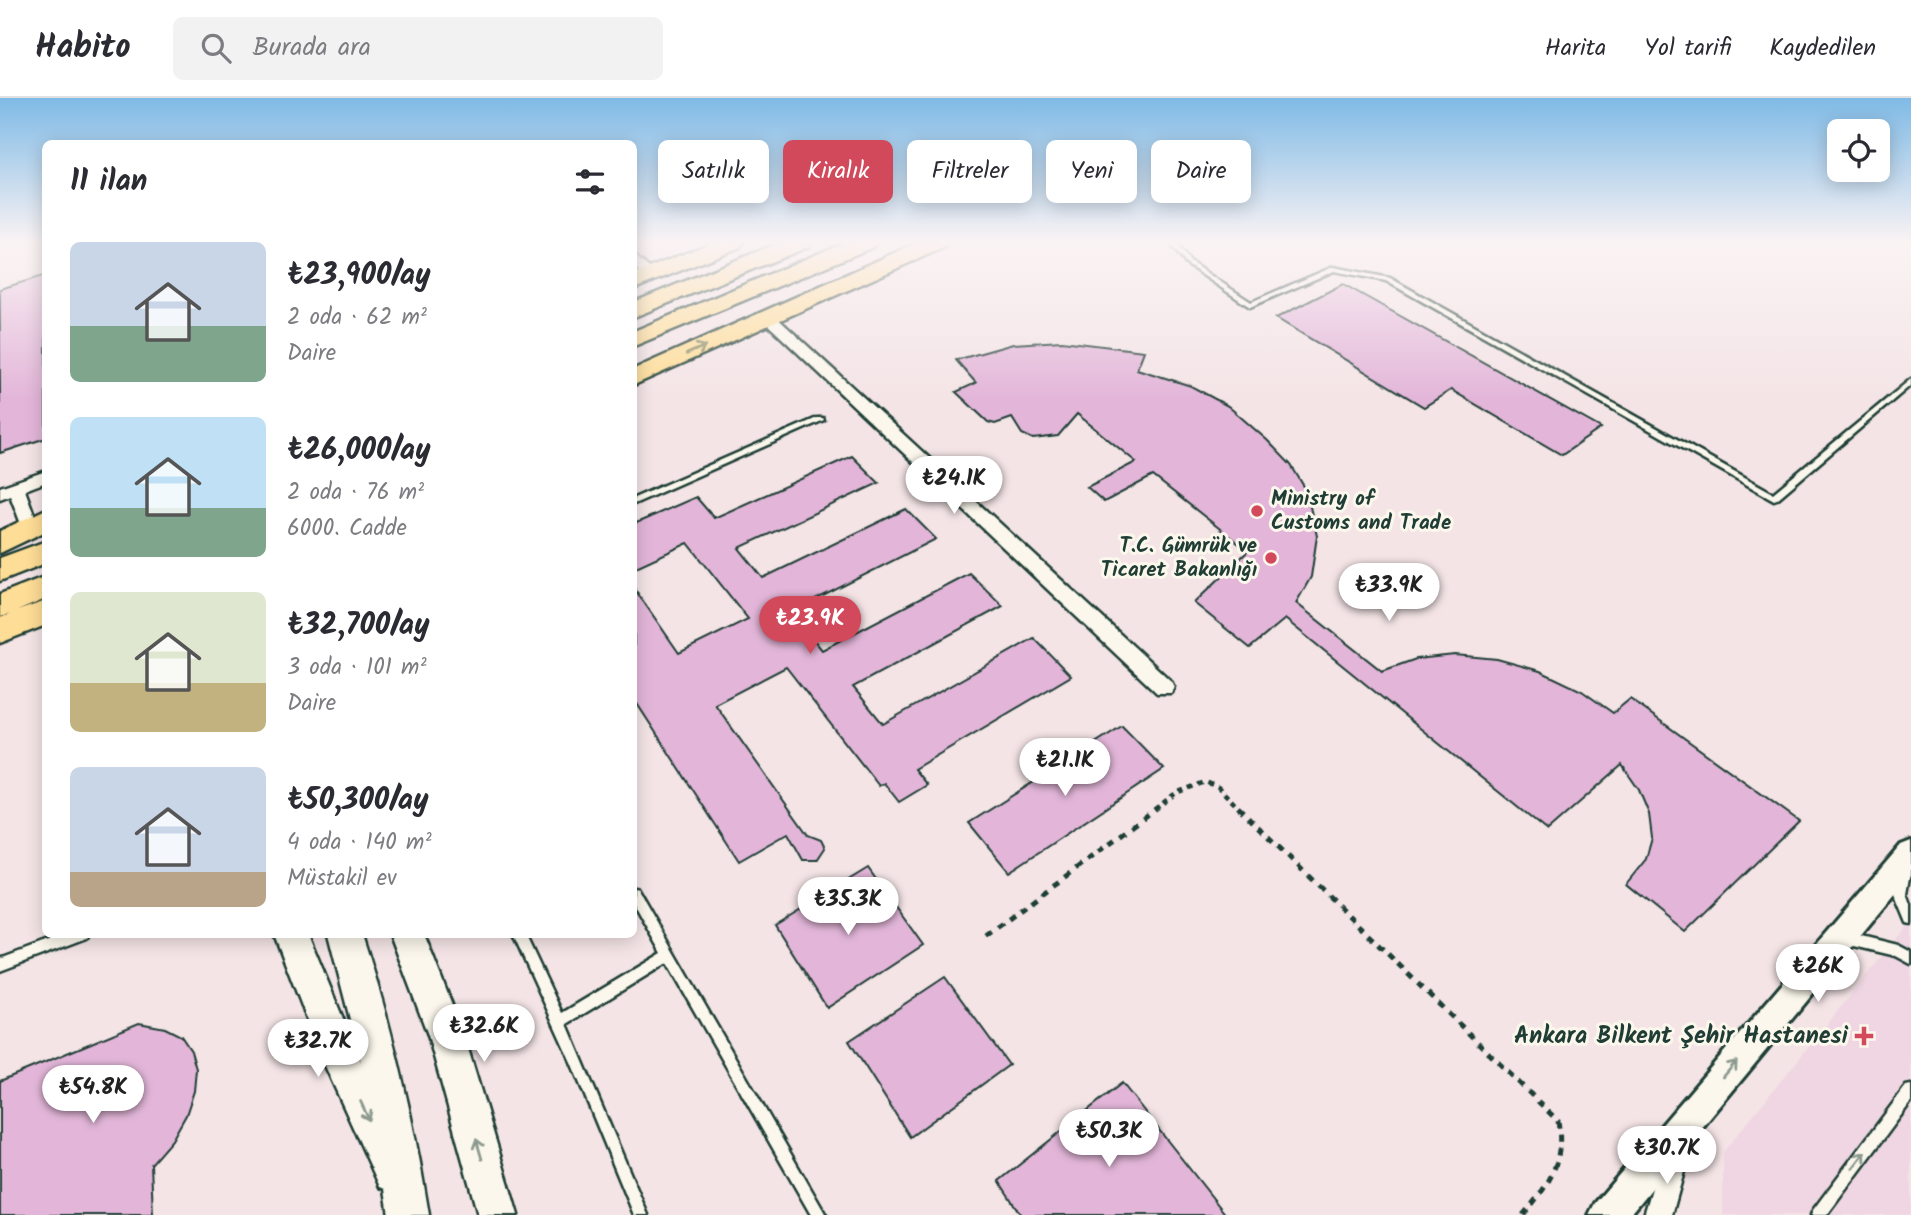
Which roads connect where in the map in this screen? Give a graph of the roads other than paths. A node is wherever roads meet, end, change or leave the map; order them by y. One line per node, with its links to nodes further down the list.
1 (673, 294): 8 (highway)
2 (741, 294): 10 (highway)
3 (778, 294): 11 (highway)
4 (820, 294): 9 (highway)
5 (1234, 294): 6 (lane)
6 (1275, 294)
7 (1415, 294): 13 (lane)
8 (637, 309)
9 (768, 317): 12 (highway, one-way to 9); 27 (street)
10 (637, 338)
11 (637, 357)
12 (637, 377)
13 (1911, 380)
14 (821, 420): 17 (lane)
15 (42, 477): 16 (street)
16 (8, 490): 18 (street)
17 (637, 500)
18 (40, 533): 19 (highway); 20 (highway)
19 (0, 543)
20 (0, 570)
21 (42, 589): 22 (highway)
22 (0, 606)
23 (42, 614): 24 (highway)
24 (0, 631)
25 (42, 637): 26 (highway)
26 (0, 653)
27 (1164, 687)
28 (1910, 856): 30 (lane); 38 (street)
29 (637, 898): 36 (lane)
30 (1911, 919)
31 (72, 938): 39 (lane)
32 (293, 938): 43 (main road, one-way to 43)
33 (346, 938): 43 (main road)
34 (409, 938): 44 (main road, one-way to 34)
35 (521, 938): 40 (lane)
36 (669, 955): 40 (lane); 46 (lane)
37 (1911, 958): 38 (lane)
38 (1823, 959): 42 (street, one-way to 38)
39 (0, 965)
40 (559, 1022): 45 (lane)
41 (1911, 1091): 49 (lane, one-way to 41)
42 (1686, 1121): 47 (street); 48 (street)
43 (407, 1206)
44 (498, 1215)
45 (641, 1215)
46 (819, 1215)
47 (1606, 1215)
48 (1658, 1215)
49 (1818, 1215)

